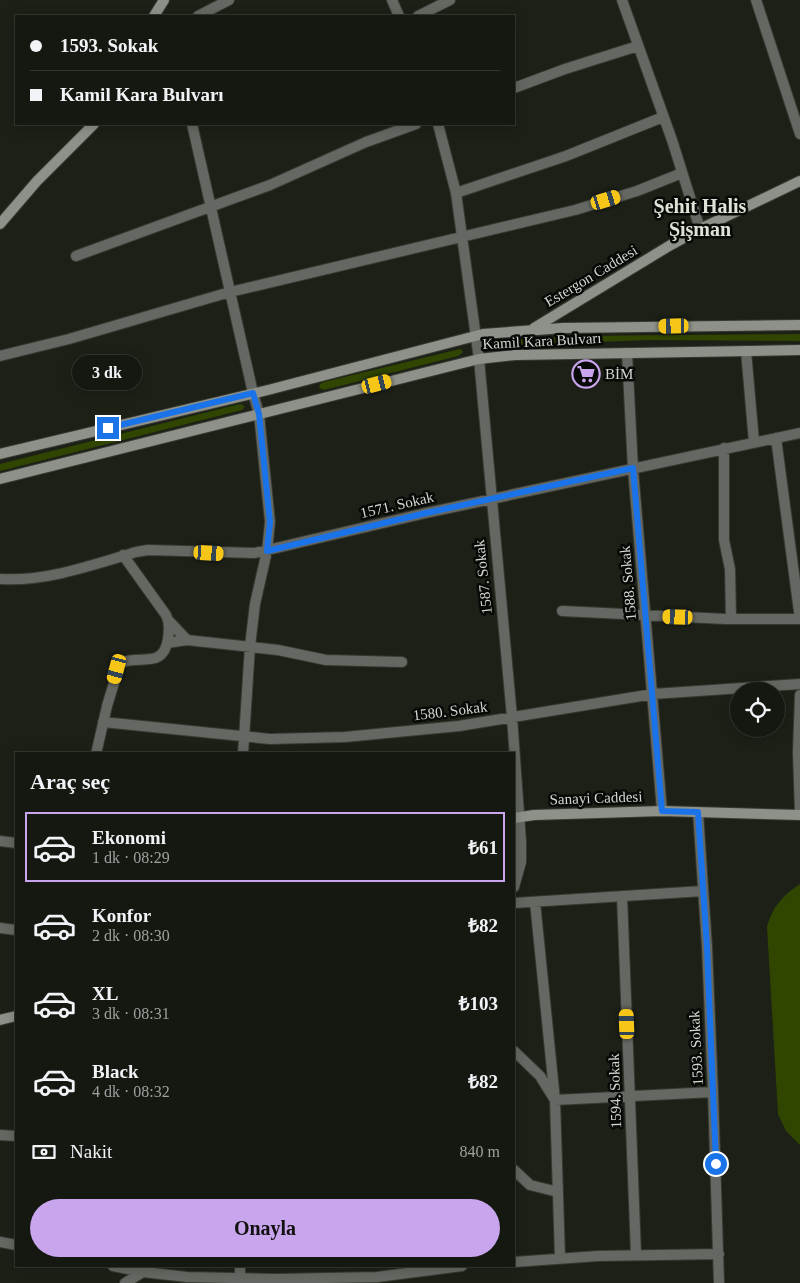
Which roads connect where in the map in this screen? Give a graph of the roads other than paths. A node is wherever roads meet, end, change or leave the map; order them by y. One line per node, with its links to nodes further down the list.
1 (164, 0): 7 (main road)
2 (229, 0): 8 (street)
3 (392, 0): 9 (street)
4 (450, 0): 10 (street)
5 (622, 0): 11 (street)
6 (756, 0): 18 (street)
7 (155, 15)
8 (200, 15)
9 (398, 15)
10 (420, 15)
11 (638, 46): 12 (street); 13 (street)
12 (515, 88)
13 (663, 116): 19 (street); 21 (street)
14 (93, 125): 23 (main road)
15 (192, 125): 22 (street)
16 (413, 125): 22 (street)
17 (438, 125): 21 (street, 1587. Sokak)
18 (800, 134)
19 (682, 173): 24 (street); 25 (street)
20 (800, 181): 24 (main road, Estergon Caddesi)
21 (456, 194): 25 (street, 1587. Sokak)
22 (210, 207): 26 (street); 27 (street)
23 (0, 224)
24 (700, 229): 29 (main road, Estergon Caddesi)
25 (462, 237): 27 (street); 30 (street, 1587. Sokak)
26 (76, 256)
27 (230, 292): 34 (street); 36 (street)
28 (800, 325): 29 (main road, Kamil Kara Bulvarı)
29 (532, 329): 30 (main road, Kamil Kara Bulvarı)
30 (476, 336): 35 (street, 1587. Sokak); 36 (main road, Kamil Kara Bulvarı)
31 (800, 350): 32 (main road, Kamil Kara Bulvarı)
32 (746, 351): 33 (main road, Kamil Kara Bulvarı); 40 (street)
33 (627, 352): 35 (main road, Kamil Kara Bulvarı); 43 (street, 1588. Sokak)
34 (0, 356)
35 (479, 359): 37 (main road, Kamil Kara Bulvarı); 45 (street, 1587. Sokak)
36 (253, 393): 37 (street); 42 (main road, Kamil Kara Bulvarı)
37 (259, 414): 44 (main road, Kamil Kara Bulvarı); 46 (street)
38 (800, 433): 39 (street, 1571. Sokak)
39 (776, 438): 40 (street, 1571. Sokak); 48 (street)
40 (754, 442): 41 (street, 1571. Sokak)
41 (724, 448): 43 (street, 1571. Sokak); 52 (street)
42 (0, 454)
43 (633, 468): 45 (street, 1571. Sokak); 51 (street, 1588. Sokak)
44 (0, 479)
45 (491, 499): 46 (street, 1571. Sokak); 62 (street, 1587. Sokak)
46 (267, 551): 47 (street, 1571. Sokak); 57 (street)
47 (123, 556): 49 (street, 1571. Sokak); 54 (street)
48 (797, 565): 53 (street)
49 (0, 580)
50 (562, 611): 51 (street)
51 (646, 616): 52 (street); 60 (street, 1588. Sokak)
52 (731, 619): 53 (street)
53 (800, 619)
54 (169, 621): 55 (street); 56 (street)
55 (187, 640): 56 (street); 57 (street)
56 (167, 643): 63 (street)
57 (250, 646): 58 (street); 64 (street)
58 (402, 662)
59 (800, 684): 60 (street, 1580. Sokak)
60 (653, 694): 62 (street, 1580. Sokak); 69 (street, 1588. Sokak)
61 (800, 696): 71 (street)
62 (512, 717): 64 (street, 1580. Sokak); 67 (street, 1587. Sokak)
63 (103, 722): 64 (street, 1580. Sokak); 65 (street)
64 (244, 737): 66 (street)
65 (96, 752)
66 (243, 752)
67 (513, 752)
68 (515, 793): 72 (street, 1587. Sokak)
69 (662, 811): 70 (main road, Sanayi Caddesi); 72 (main road, Sanayi Caddesi)
70 (698, 812): 71 (main road, Sanayi Caddesi); 76 (street, 1593. Sokak)
71 (800, 814)
72 (516, 817): 75 (street, 1587. Sokak)
73 (0, 841): 74 (street)
74 (15, 844)
75 (515, 885)
76 (703, 891): 77 (street); 85 (street, 1593. Sokak)
77 (622, 896): 78 (street); 86 (street, 1594. Sokak)
78 (535, 902): 79 (street); 87 (street)
79 (515, 904)
80 (0, 928): 81 (street)
81 (15, 930)
82 (15, 1016): 83 (main road)
83 (0, 1020)
84 (515, 1053): 87 (street)
85 (713, 1092): 86 (street); 95 (street, 1593. Sokak)
86 (630, 1096): 87 (street); 94 (street, 1594. Sokak)
87 (555, 1100): 91 (street)
88 (0, 1135): 89 (street)
89 (15, 1136)
90 (515, 1171): 91 (street)
91 (558, 1192): 96 (street)
92 (0, 1242): 93 (street)
93 (15, 1245)
94 (636, 1254): 95 (street); 96 (street)
95 (719, 1254): 107 (street, 1593. Sokak)
96 (560, 1258): 97 (street)
97 (515, 1262)
98 (123, 1267): 101 (street)
99 (240, 1267): 103 (street)
100 (446, 1267): 102 (street)
101 (142, 1269): 104 (street); 106 (street)
102 (400, 1270): 105 (street)
103 (240, 1278): 104 (street); 105 (street)
104 (201, 1280)
105 (376, 1280)
106 (125, 1283)
107 (719, 1283)

